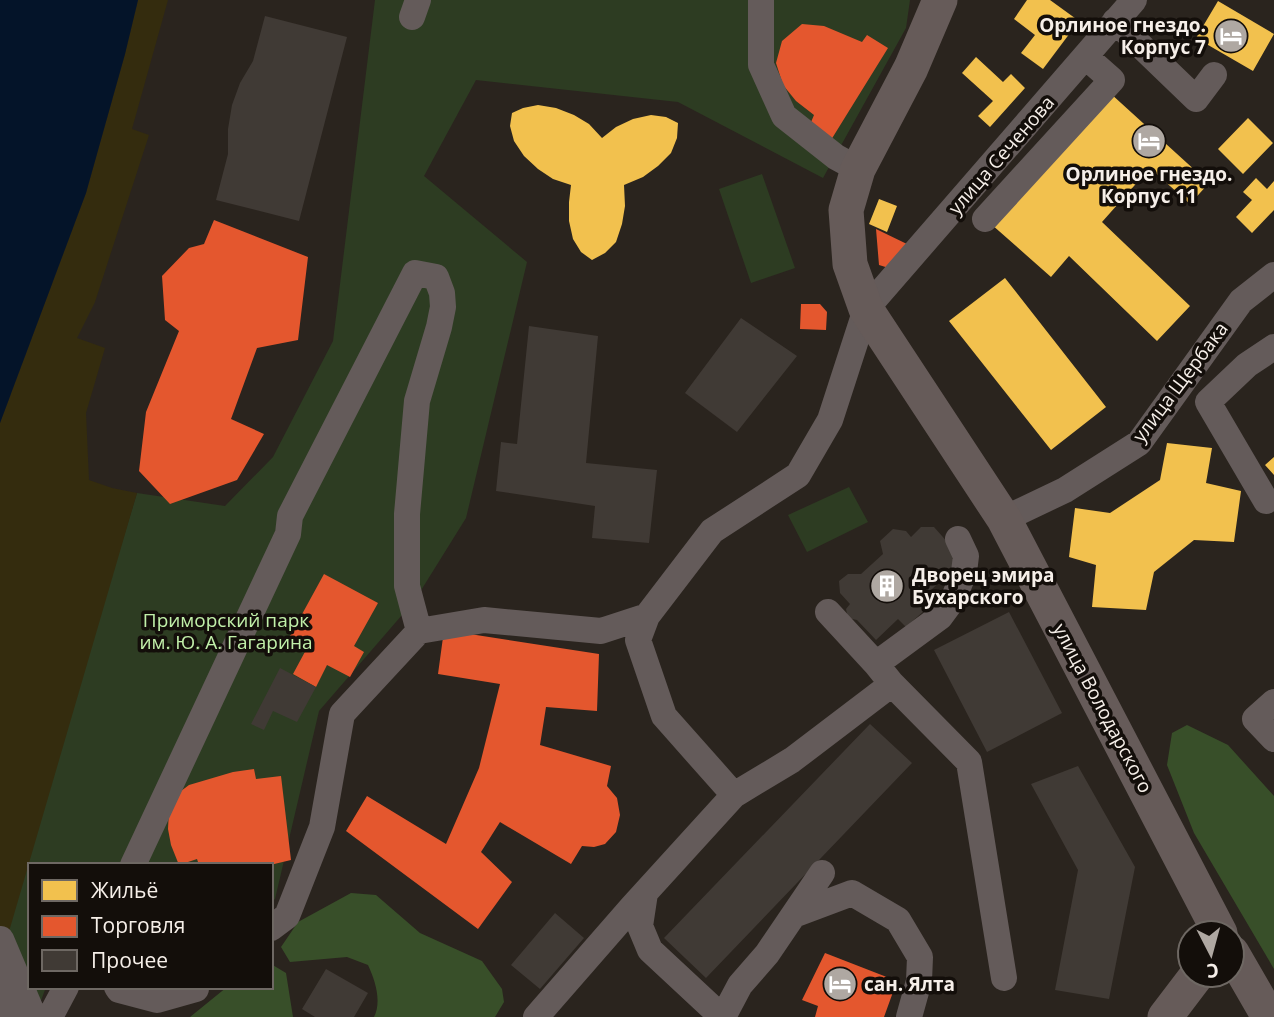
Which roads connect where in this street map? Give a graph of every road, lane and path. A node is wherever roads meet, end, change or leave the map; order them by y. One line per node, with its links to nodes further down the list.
1 (761, 0): 7 (street)
2 (940, 0): 7 (main road, улица Володарского)
3 (1134, 0): 4 (street, улица Сеченова)
4 (1115, 21): 5 (street, улица Сеченова); 6 (street)
5 (1086, 57): 8 (street); 10 (street, улица Сеченова)
6 (1214, 75)
7 (858, 169): 10 (main road, улица Володарского)
8 (985, 219)
9 (1274, 275): 13 (street, улица Щербака)
10 (866, 310): 13 (main road, улица Володарского); 16 (street)
11 (1274, 347): 12 (street)
12 (1266, 501)
13 (1004, 519): 26 (main road, улица Володарского)
14 (958, 539): 18 (street)
15 (828, 612): 18 (street)
16 (647, 616): 17 (street); 21 (street)
17 (419, 631): 22 (street); 27 (street)
18 (884, 674): 21 (street); 28 (street)
19 (1274, 702): 20 (street)
20 (1274, 739)
21 (734, 795): 24 (street)
22 (134, 863)
23 (822, 873): 25 (street)
24 (645, 893): 39 (street); 40 (street)
25 (796, 914): 40 (street); 41 (street)
26 (1213, 919)
27 (273, 927)
28 (1004, 978)
29 (1246, 978): 43 (main road, улица Володарского)
30 (65, 989): 37 (street)
31 (118, 989): 32 (street)
32 (194, 989)
33 (196, 989): 38 (street)
34 (1186, 989): 42 (main road)
35 (12, 1017): 36 (street)
36 (34, 1017)
37 (50, 1017)
38 (163, 1017)
39 (536, 1017)
40 (722, 1017)
41 (909, 1017)
42 (1165, 1017)
43 (1269, 1017)

